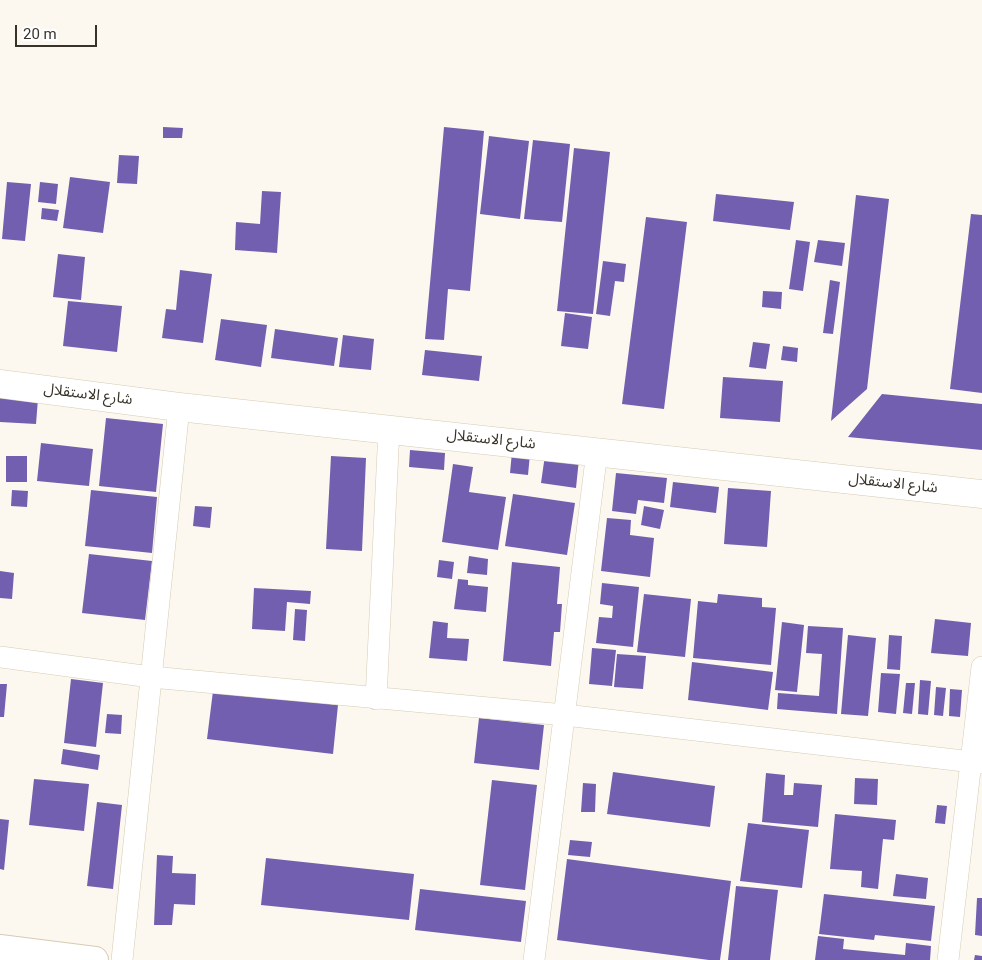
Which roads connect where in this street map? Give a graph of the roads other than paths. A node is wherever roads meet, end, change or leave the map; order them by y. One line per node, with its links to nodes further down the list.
1 (0, 384): 2 (highway, شارع الاستقلال)
2 (179, 407): 3 (highway, شارع الاستقلال); 8 (street)
3 (388, 429): 4 (highway, شارع الاستقلال); 9 (street)
4 (597, 451): 5 (highway, شارع الاستقلال); 10 (street)
5 (982, 494)
6 (0, 657): 8 (street)
7 (982, 667): 11 (street)
8 (151, 677): 9 (street); 14 (street)
9 (376, 699): 10 (street)
10 (565, 715): 11 (street); 15 (street)
11 (977, 763): 16 (street)
12 (0, 948): 13 (street)
13 (95, 960)
14 (122, 960)
15 (534, 960)
16 (948, 960)

